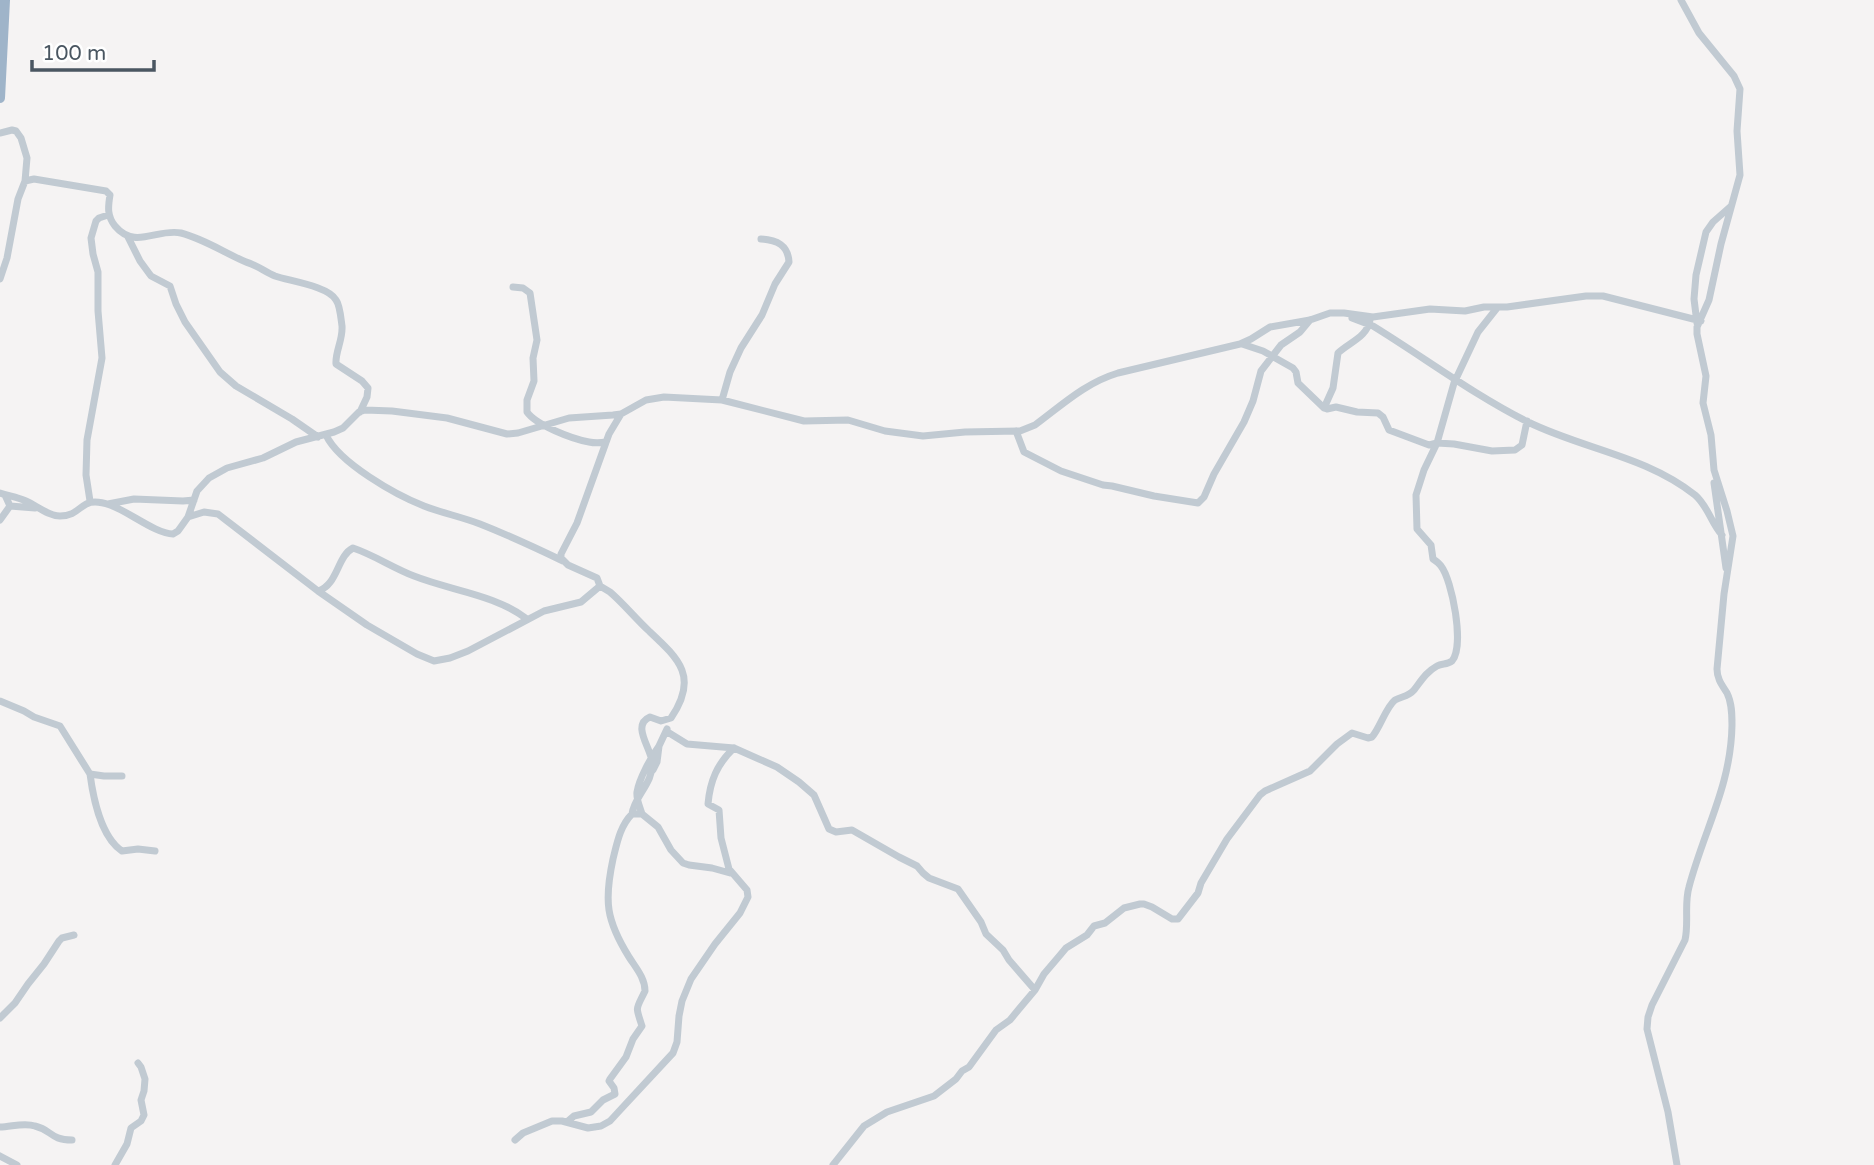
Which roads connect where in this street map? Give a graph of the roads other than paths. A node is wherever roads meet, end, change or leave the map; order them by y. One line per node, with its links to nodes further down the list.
1 (5, 0): 3 (highway)
2 (1681, 0): 6 (street)
3 (0, 98)
4 (0, 133): 5 (street)
5 (25, 181): 7 (street); 10 (street)
6 (1731, 206): 15 (street); 15 (street)
7 (108, 215): 8 (street); 32 (street)
8 (128, 237): 21 (street); 26 (street)
9 (761, 239): 19 (street)
10 (0, 279)
11 (513, 287): 24 (street)
12 (1497, 308): 14 (street); 15 (street); 18 (street)
13 (1310, 320): 14 (street); 16 (street); 17 (street)
14 (1369, 321): 18 (street); 20 (street)
15 (1699, 322): 29 (street)
16 (1240, 344): 17 (street); 25 (street)
17 (1273, 356): 20 (street); 25 (street)
18 (1456, 380): 23 (street); 28 (street)
19 (722, 400): 22 (street); 25 (street)
20 (1324, 408): 28 (street)
21 (359, 412): 24 (street); 26 (street)
22 (621, 414): 24 (street); 27 (street)
23 (1527, 421): 28 (street); 38 (street)
24 (543, 425): 27 (street)
25 (1016, 431)
26 (322, 436): 31 (street); 39 (street)
27 (606, 442): 39 (street)
28 (1437, 443): 59 (street)
29 (1714, 470): 38 (street); 40 (street)
30 (2, 494): 34 (street); 35 (street)
31 (194, 500): 33 (street); 36 (street)
32 (90, 501): 33 (street); 35 (street)
33 (108, 504): 36 (street)
34 (10, 506): 35 (street); 37 (street)
35 (40, 508)
36 (188, 517): 42 (street)
37 (0, 520)
38 (1722, 535): 40 (street)
39 (563, 561): 41 (street)
40 (1727, 579): 70 (street)
41 (600, 586): 43 (street); 45 (street)
42 (318, 591): 43 (street); 43 (street)
43 (527, 619)
44 (0, 701): 51 (street)
45 (671, 718): 46 (street); 49 (street)
46 (666, 732): 47 (street); 48 (street)
47 (659, 746): 49 (street); 50 (street)
48 (734, 748): 57 (street); 59 (street)
49 (652, 758): 50 (street); 53 (street)
50 (652, 771): 53 (street)
51 (90, 774): 52 (street); 56 (street)
52 (122, 776)
53 (638, 800): 54 (street); 55 (street)
54 (632, 814): 55 (street); 62 (street)
55 (642, 814): 57 (street)
56 (155, 851)
57 (730, 873): 62 (street)
58 (75, 935): 60 (street)
59 (1035, 990): 69 (street)
60 (2, 1012)
61 (138, 1063): 68 (street)
62 (567, 1122): 65 (street)
63 (0, 1127): 64 (street)
64 (72, 1140)
65 (515, 1140)
66 (0, 1156): 67 (street)
67 (17, 1165)
68 (115, 1165)
69 (833, 1165)
70 (1677, 1165)

